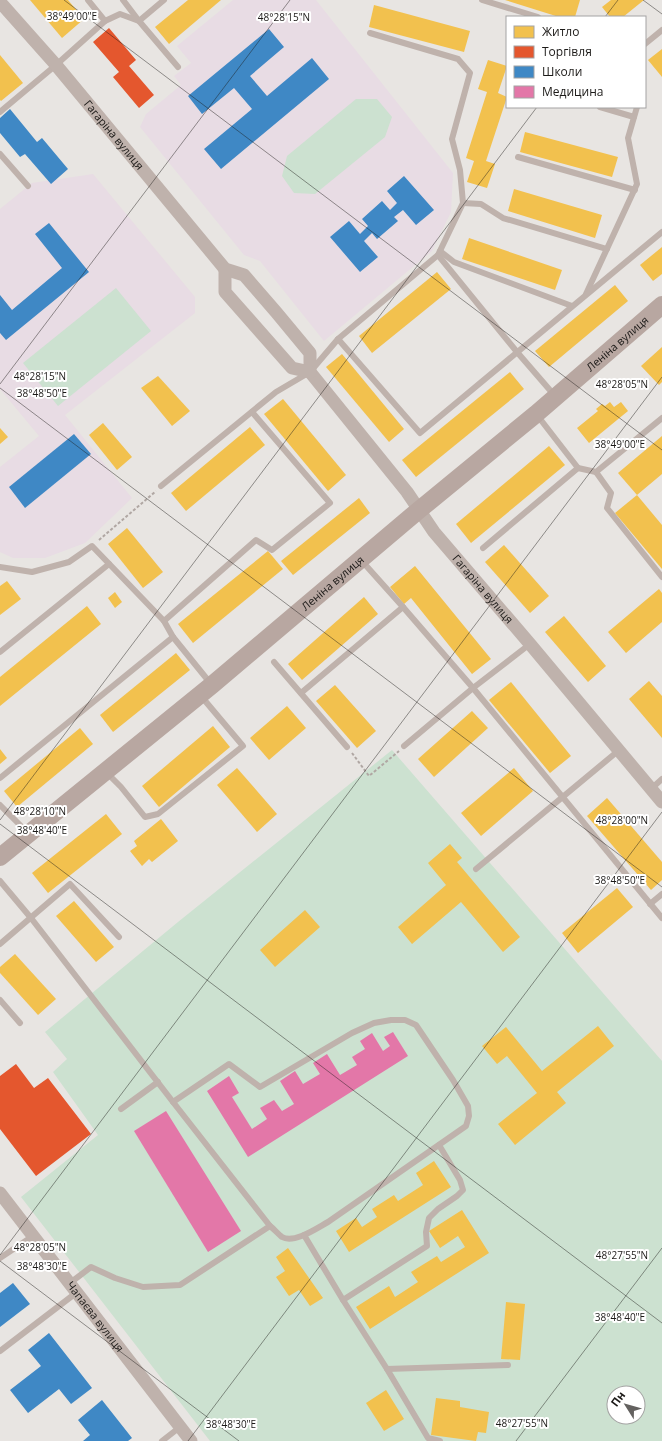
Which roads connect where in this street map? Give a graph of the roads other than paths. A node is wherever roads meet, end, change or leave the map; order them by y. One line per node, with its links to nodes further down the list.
1 (88, 0): 7 (lane)
2 (123, 0): 8 (lane)
3 (164, 0): 8 (lane)
4 (482, 0): 6 (lane)
5 (0, 2): 12 (street, Гагаріна вулиця)
6 (535, 16)
7 (105, 21): 8 (lane); 12 (lane)
8 (139, 21): 13 (lane)
9 (662, 30): 11 (lane)
10 (370, 33): 22 (lane)
11 (646, 43)
12 (56, 65): 16 (lane); 26 (street, Гагаріна вулиця)
13 (178, 67)
14 (603, 108): 17 (lane)
15 (637, 108): 17 (lane)
16 (0, 112)
17 (634, 117): 21 (lane)
18 (0, 154): 20 (lane)
19 (518, 158): 21 (lane)
20 (28, 186)
21 (634, 190): 24 (lane)
22 (463, 203): 24 (lane); 25 (lane)
23 (662, 232): 27 (lane)
24 (607, 249): 27 (lane)
25 (439, 253): 29 (lane); 30 (lane); 31 (lane)
26 (225, 269): 32 (street); 32 (street)
27 (585, 295): 29 (lane)
28 (662, 304): 33 (street, Леніна вулиця)
29 (572, 306): 31 (lane)
30 (338, 339): 31 (lane); 32 (lane)
31 (517, 352): 33 (lane)
32 (310, 372): 34 (lane); 40 (street, Гагаріна вулиця)
33 (556, 397): 35 (street, Леніна вулиця)
34 (252, 412): 39 (lane); 47 (lane)
35 (536, 414): 37 (lane); 40 (street, Леніна вулиця)
36 (662, 418): 38 (lane)
37 (578, 468): 38 (lane); 41 (lane)
38 (596, 472): 45 (lane)
39 (161, 486)
40 (419, 510): 42 (street, Леніна вулиця); 49 (street, Гагаріна вулиця)
41 (483, 548)
42 (360, 560): 46 (lane); 53 (street, Леніна вулиця)
43 (109, 564): 44 (lane); 47 (lane); 50 (lane)
44 (0, 567)
45 (662, 577)
46 (403, 608): 52 (lane); 54 (lane)
47 (164, 621): 48 (lane)
48 (172, 637): 53 (lane); 59 (lane)
49 (530, 644): 52 (lane); 57 (street, Гагаріна вулиця)
50 (0, 652)
51 (274, 662): 54 (lane)
52 (473, 688): 55 (lane); 62 (lane)
53 (206, 690): 58 (street, Леніна вулиця); 58 (lane)
54 (301, 693): 56 (lane)
55 (404, 746)
56 (347, 747)
57 (618, 751): 61 (street, Гагаріна вулиця); 62 (lane)
58 (105, 772): 65 (street, Леніна вулиця)
59 (0, 778)
60 (662, 779): 61 (lane)
61 (651, 789): 63 (street, Гагаріна вулиця)
62 (563, 797): 67 (lane); 70 (lane)
63 (662, 802)
64 (0, 805): 65 (lane)
65 (29, 834): 66 (street, Леніна вулиця)
66 (0, 857)
67 (476, 869)
68 (0, 881): 71 (lane)
69 (662, 894): 70 (lane)
70 (650, 904): 72 (lane)
71 (31, 918): 73 (lane); 74 (lane); 77 (lane)
72 (662, 918)
73 (119, 938)
74 (0, 944)
75 (0, 1000): 76 (lane)
76 (20, 1023)
77 (158, 1082): 78 (lane); 79 (lane)
78 (173, 1102): 80 (lane); 82 (lane)
79 (121, 1109)
80 (439, 1145): 83 (lane); 87 (lane)
81 (0, 1193): 84 (street, Чапаєва вулиця)
82 (270, 1226): 83 (lane); 86 (lane)
83 (304, 1235): 87 (lane)
84 (33, 1236): 85 (lane); 86 (street, Чапаєва вулиця)
85 (0, 1258)
86 (73, 1288): 88 (lane); 91 (street, Чапаєва вулиця)
87 (343, 1300): 90 (lane)
88 (0, 1351)
89 (508, 1365): 90 (lane)
90 (387, 1369): 94 (lane)
91 (180, 1427): 92 (lane); 93 (street, Чапаєва вулиця)
92 (162, 1441)
93 (191, 1441)
94 (440, 1441)

